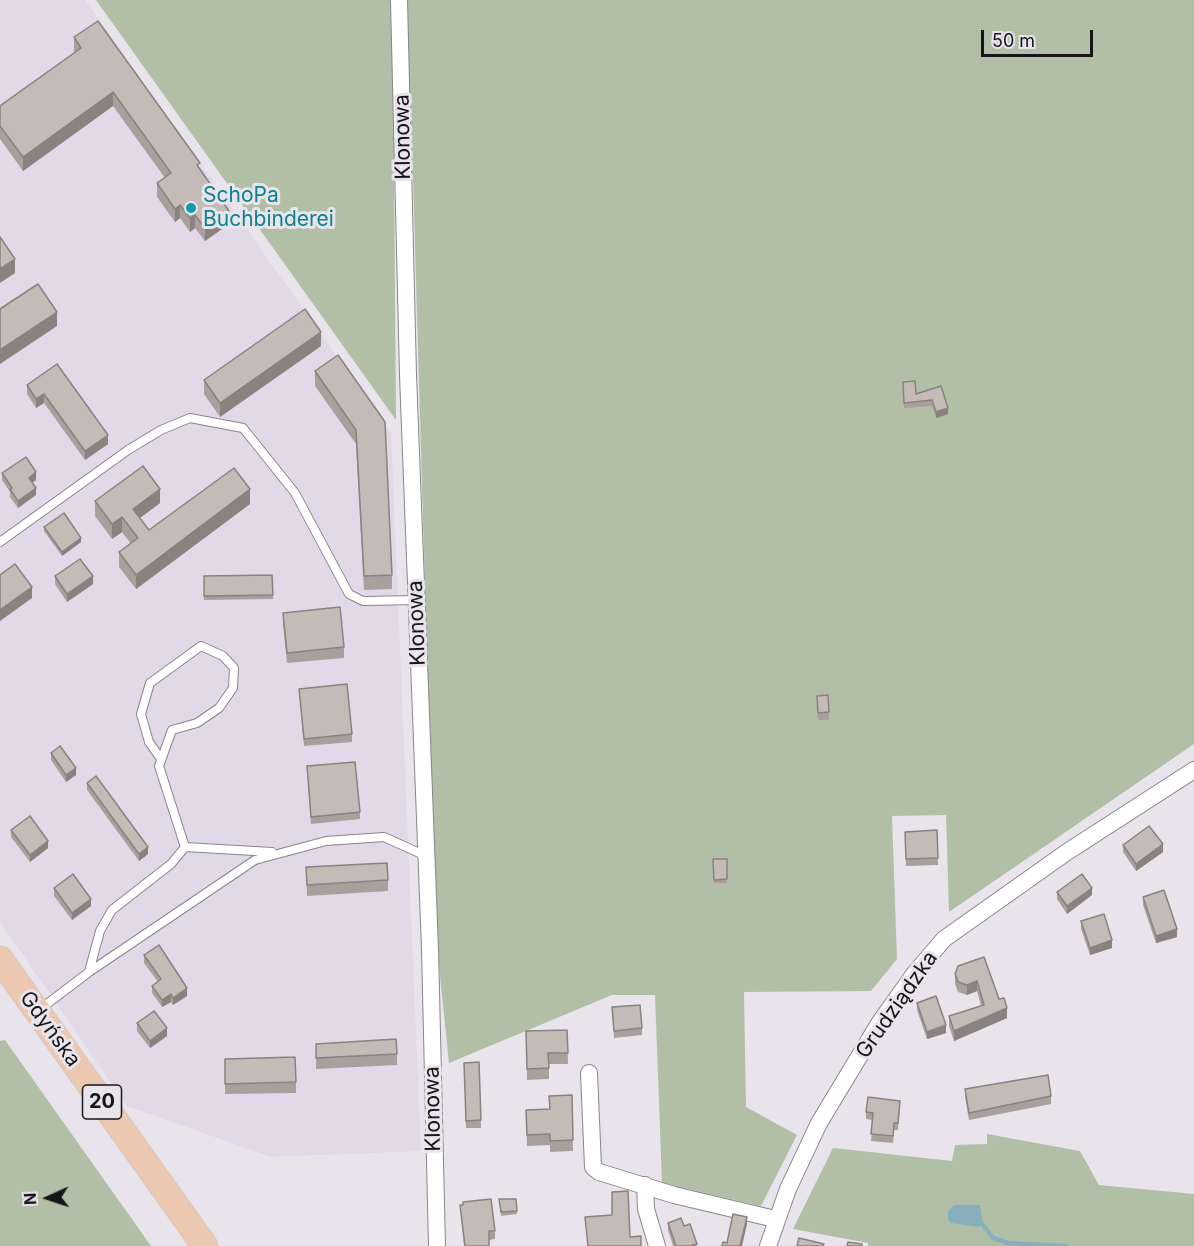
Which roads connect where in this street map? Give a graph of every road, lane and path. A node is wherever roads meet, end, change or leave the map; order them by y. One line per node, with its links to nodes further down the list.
1 (399, 0): 3 (street, Klonowa)
2 (0, 542): 3 (lane)
3 (416, 600): 8 (street, Klonowa)
4 (161, 759): 4 (lane); 6 (lane)
5 (1194, 770): 14 (street, Grudziądzka)
6 (185, 847): 7 (lane); 10 (lane)
7 (282, 853): 8 (lane); 10 (lane)
8 (426, 856): 16 (street, Klonowa)
9 (0, 959): 11 (main road, Gdyńska / 20)
10 (89, 972): 11 (lane)
11 (37, 1011): 15 (main road, Gdyńska / 20)
12 (589, 1073): 13 (street)
13 (645, 1185): 14 (street); 17 (street)
14 (775, 1219): 18 (street, Grudziądzka)
15 (205, 1246)
16 (436, 1246)
17 (657, 1246)
18 (768, 1246)

